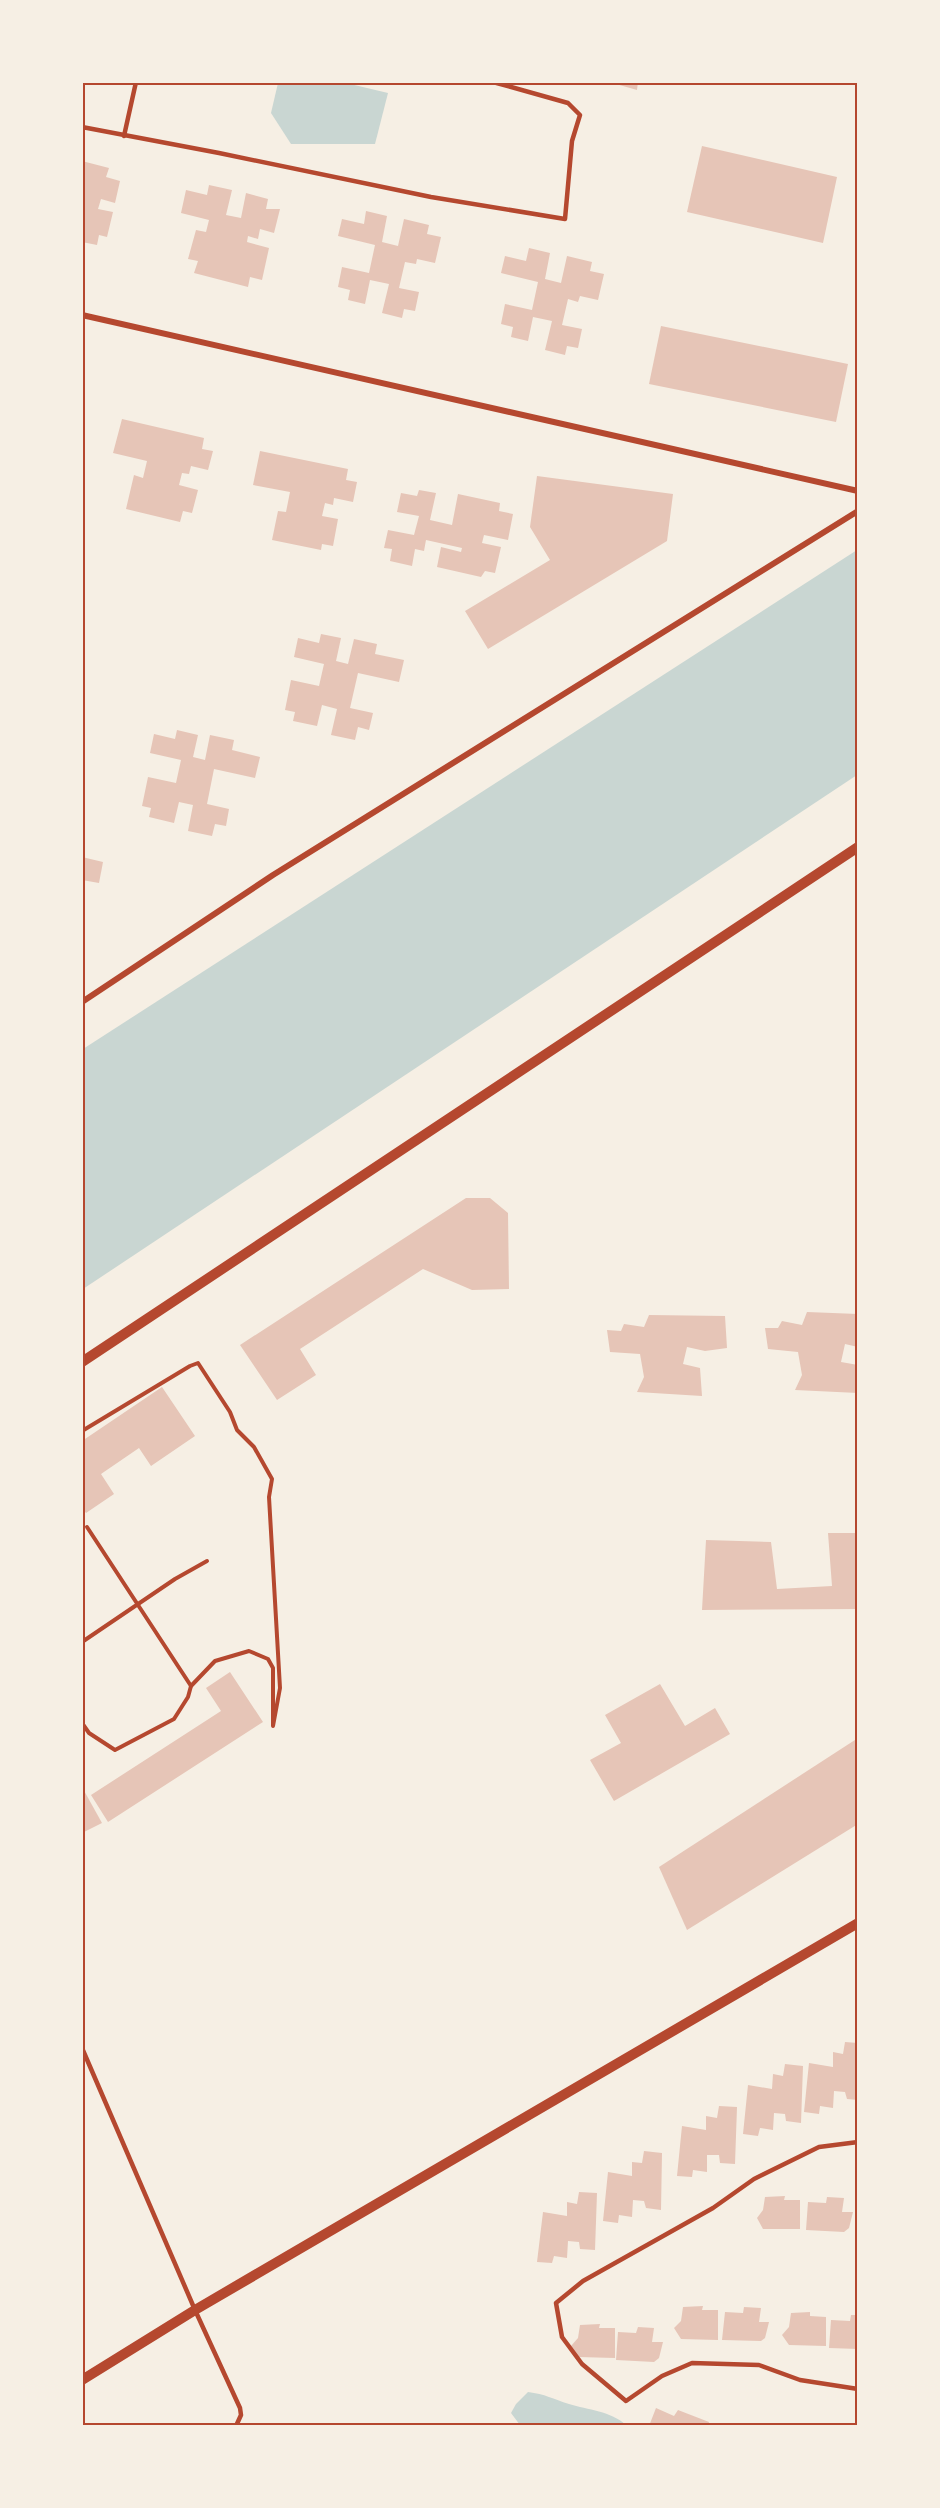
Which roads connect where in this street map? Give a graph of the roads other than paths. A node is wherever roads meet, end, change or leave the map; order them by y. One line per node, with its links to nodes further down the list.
1 (136, 82): 4 (lane)
2 (493, 82): 4 (lane)
3 (82, 127): 4 (lane)
4 (124, 136)
5 (82, 315): 6 (street)
6 (858, 491)
7 (858, 511): 9 (street)
8 (858, 847): 10 (street)
9 (82, 1002)
10 (82, 1362)
11 (858, 1923): 14 (street)
12 (82, 2048): 14 (lane)
13 (858, 2142): 16 (lane)
14 (195, 2310): 15 (street); 17 (lane)
15 (82, 2380)
16 (858, 2389)
17 (236, 2426)

